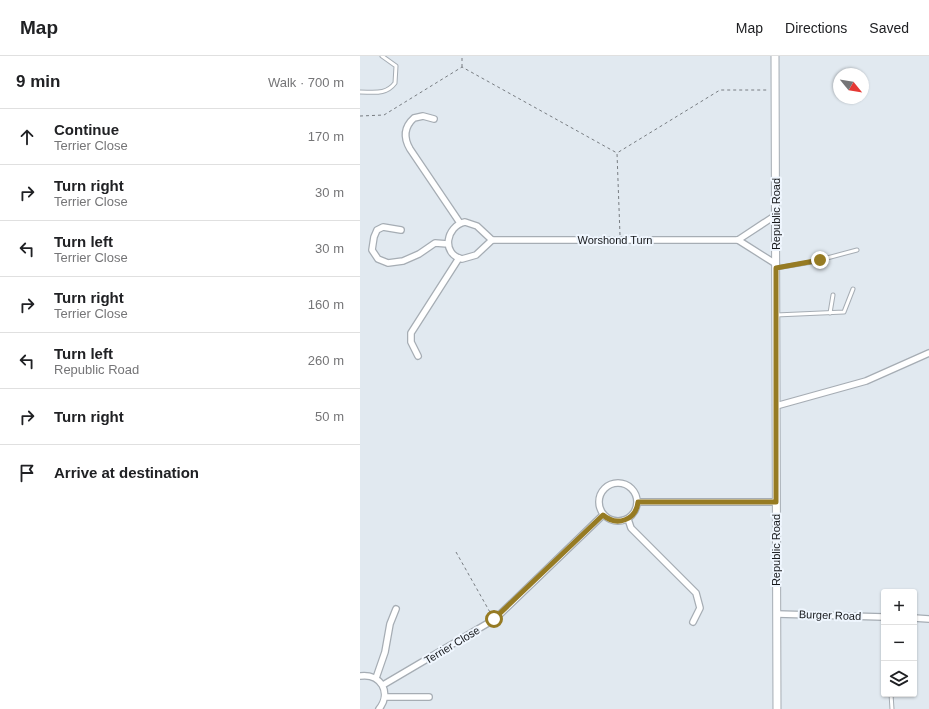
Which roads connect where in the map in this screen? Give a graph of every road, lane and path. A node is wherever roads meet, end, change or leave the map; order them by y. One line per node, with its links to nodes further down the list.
1 (382, 56): 6 (lane)
2 (462, 56): 4 (path)
3 (775, 56): 5 (street, Republic Road)
4 (462, 67): 7 (path); 9 (path)
5 (776, 90): 9 (path); 10 (street, Republic Road)
6 (360, 92)
7 (360, 116)
8 (434, 119): 11 (street)
9 (617, 153): 14 (path)
10 (776, 215): 15 (street); 19 (street, Republic Road)
11 (460, 223): 13 (street); 16 (street)
12 (401, 230): 16 (street)
13 (492, 240): 14 (street, Worshond Turn); 18 (street)
14 (620, 240): 15 (street, Worshond Turn)
15 (738, 240): 19 (street)
16 (448, 244): 18 (street)
17 (857, 250): 19 (lane)
18 (459, 258): 25 (street)
19 (776, 266): 23 (street, Republic Road)
20 (853, 289): 22 (lane)
21 (832, 295): 22 (lane)
22 (830, 313): 23 (lane)
23 (776, 315): 26 (street, Republic Road)
24 (929, 353): 26 (street)
25 (418, 356)
26 (776, 406): 28 (street, Republic Road)
27 (638, 502): 28 (street); 29 (street); 30 (street)
28 (776, 502): 33 (street, Republic Road)
29 (603, 515): 30 (street); 36 (street, Terrier Close)
30 (628, 519): 38 (street)
31 (456, 552): 36 (path)
32 (396, 609): 40 (street)
33 (777, 614): 34 (street, Burger Road); 46 (street, Republic Road)
34 (881, 617)
35 (917, 618): 37 (street)
36 (494, 619): 41 (street, Terrier Close)
37 (929, 619)
38 (693, 622)
39 (360, 676): 40 (street)
40 (376, 678): 41 (street)
41 (383, 685): 42 (street)
42 (385, 697): 43 (street); 45 (street)
43 (429, 697)
44 (892, 697): 47 (lane)
45 (379, 709)
46 (777, 709)
47 (892, 709)

